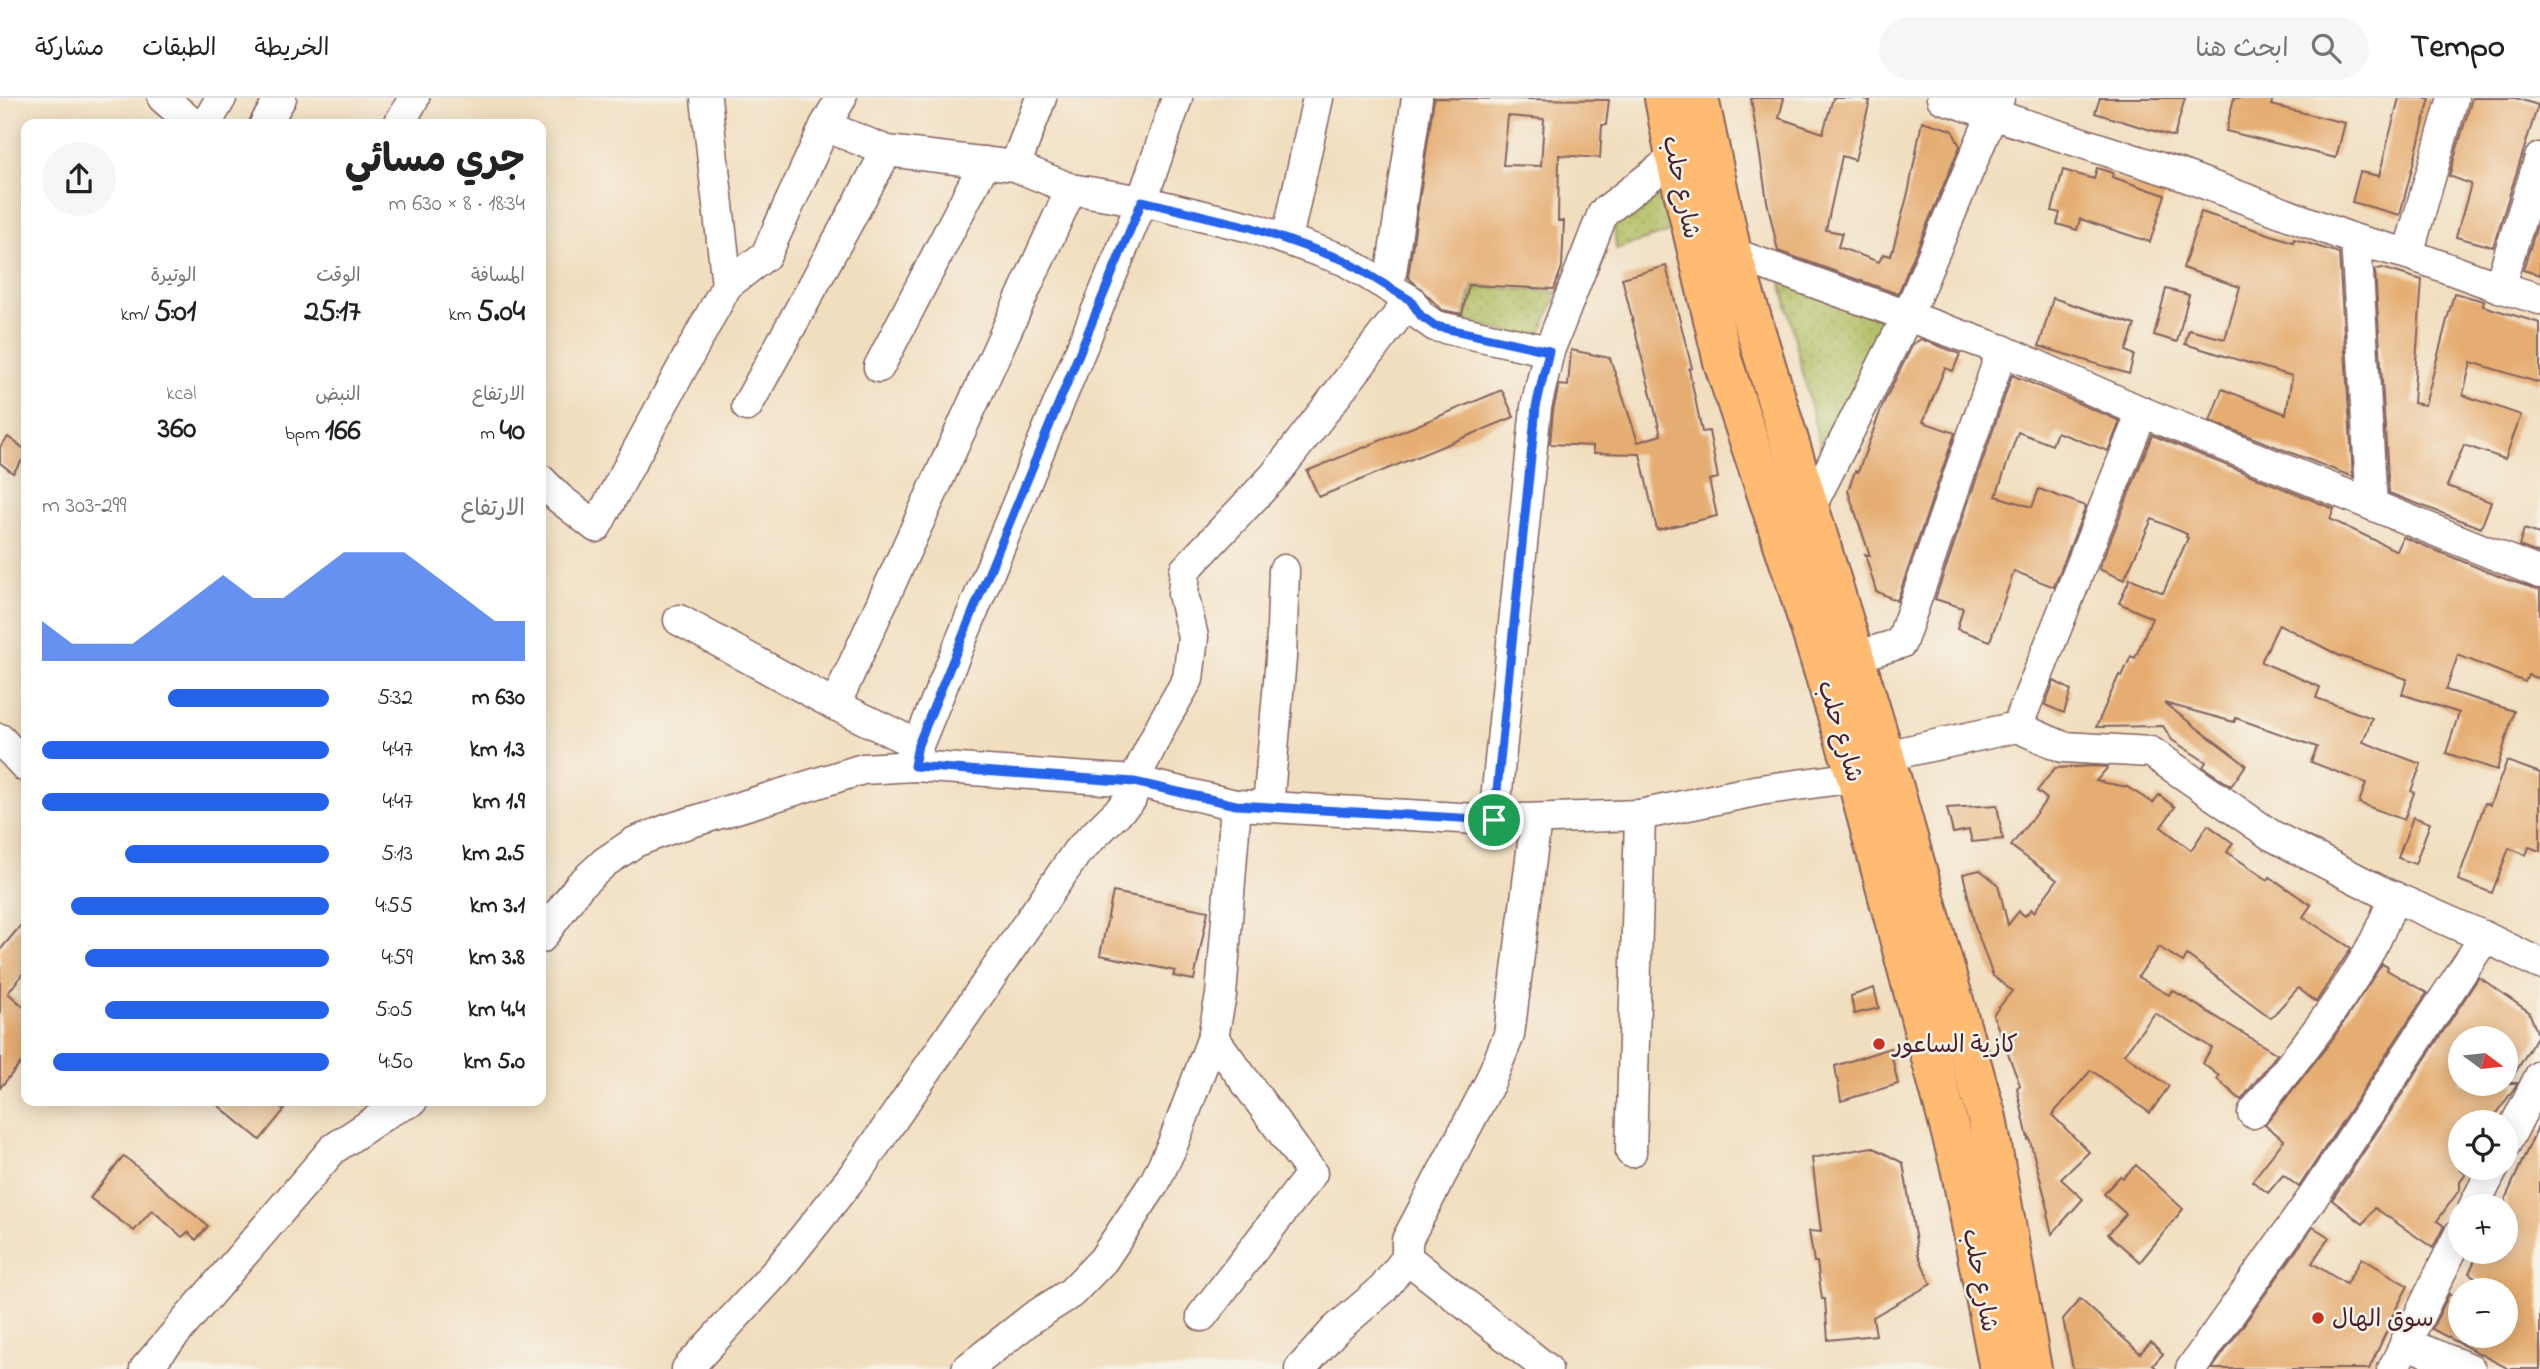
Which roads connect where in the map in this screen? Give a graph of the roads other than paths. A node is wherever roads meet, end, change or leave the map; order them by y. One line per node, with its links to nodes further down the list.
1 (163, 98): 16 (street)
2 (221, 98): 17 (street)
3 (281, 98): 18 (street)
4 (414, 98): 19 (street)
5 (706, 98): 32 (street)
6 (841, 98): 20 (street)
7 (1041, 98): 25 (street)
8 (1177, 98): 27 (street)
9 (1318, 98): 28 (street)
10 (1418, 98): 34 (street)
11 (1664, 98): 22 (main road, شارع حلب)
12 (1699, 98): 30 (main road, شارع حلب)
13 (1942, 98): 15 (street)
14 (2453, 98): 31 (street)
15 (1996, 106): 29 (street); 36 (street)
16 (187, 119)
17 (209, 119)
18 (268, 119)
19 (402, 119)
20 (825, 126): 21 (street); 32 (street)
21 (887, 151): 24 (street); 40 (street)
22 (1675, 157): 37 (street); 54 (main road, شارع حلب)
23 (2540, 158): 33 (street)
24 (985, 162): 25 (street); 39 (street)
25 (1015, 166): 26 (street)
26 (1071, 189): 27 (street); 49 (street)
27 (1142, 201): 28 (street); 52 (street)
28 (1287, 239): 34 (street)
29 (2356, 240): 31 (street); 43 (street)
30 (1732, 253): 36 (street); 44 (main road, شارع حلب)
31 (2408, 254): 33 (street)
32 (727, 285): 42 (street)
33 (2499, 287): 35 (street)
34 (1400, 293): 37 (street); 55 (street)
35 (2540, 299)
36 (1907, 317): 38 (street); 44 (street)
37 (1549, 351): 60 (street)
38 (2002, 351): 41 (street); 48 (street)
39 (879, 367)
40 (747, 407)
41 (2142, 412): 43 (street); 50 (street)
42 (546, 485)
43 (2372, 505): 46 (street)
44 (1810, 508): 48 (main road, شارع حلب)
45 (1284, 570): 57 (street)
46 (2540, 573)
47 (679, 620): 49 (street)
48 (1855, 657): 54 (main road, شارع حلب)
49 (835, 705): 52 (street)
50 (2017, 727): 54 (street); 61 (street)
51 (0, 739): 53 (street)
52 (916, 756): 55 (street); 62 (street)
53 (21, 762)
54 (1871, 767): 58 (street); 80 (main road, شارع حلب); 81 (main road, شارع حلب)
55 (1134, 782): 56 (street); 76 (street)
56 (1236, 805): 57 (street); 65 (street)
57 (1268, 807): 60 (street)
58 (1640, 815): 59 (street); 70 (street)
59 (1536, 819): 60 (street); 72 (street)
60 (1494, 820)
61 (2395, 897): 63 (street); 68 (street)
62 (546, 931)
63 (2485, 937): 64 (street); 82 (street)
64 (2540, 964)
65 (1213, 1037): 73 (street); 77 (street)
66 (2540, 1076): 69 (street)
67 (390, 1106): 75 (street)
68 (2253, 1113)
69 (2518, 1119)
70 (1631, 1152)
71 (2448, 1257): 74 (street)
72 (1407, 1258): 78 (street); 79 (street)
73 (1202, 1315)
74 (2399, 1356): 83 (street)
75 (145, 1369)
76 (687, 1369)
77 (967, 1369)
78 (1300, 1369)
79 (1547, 1369)
80 (1999, 1369)
81 (2032, 1369)
82 (2191, 1369)
83 (2470, 1369)

